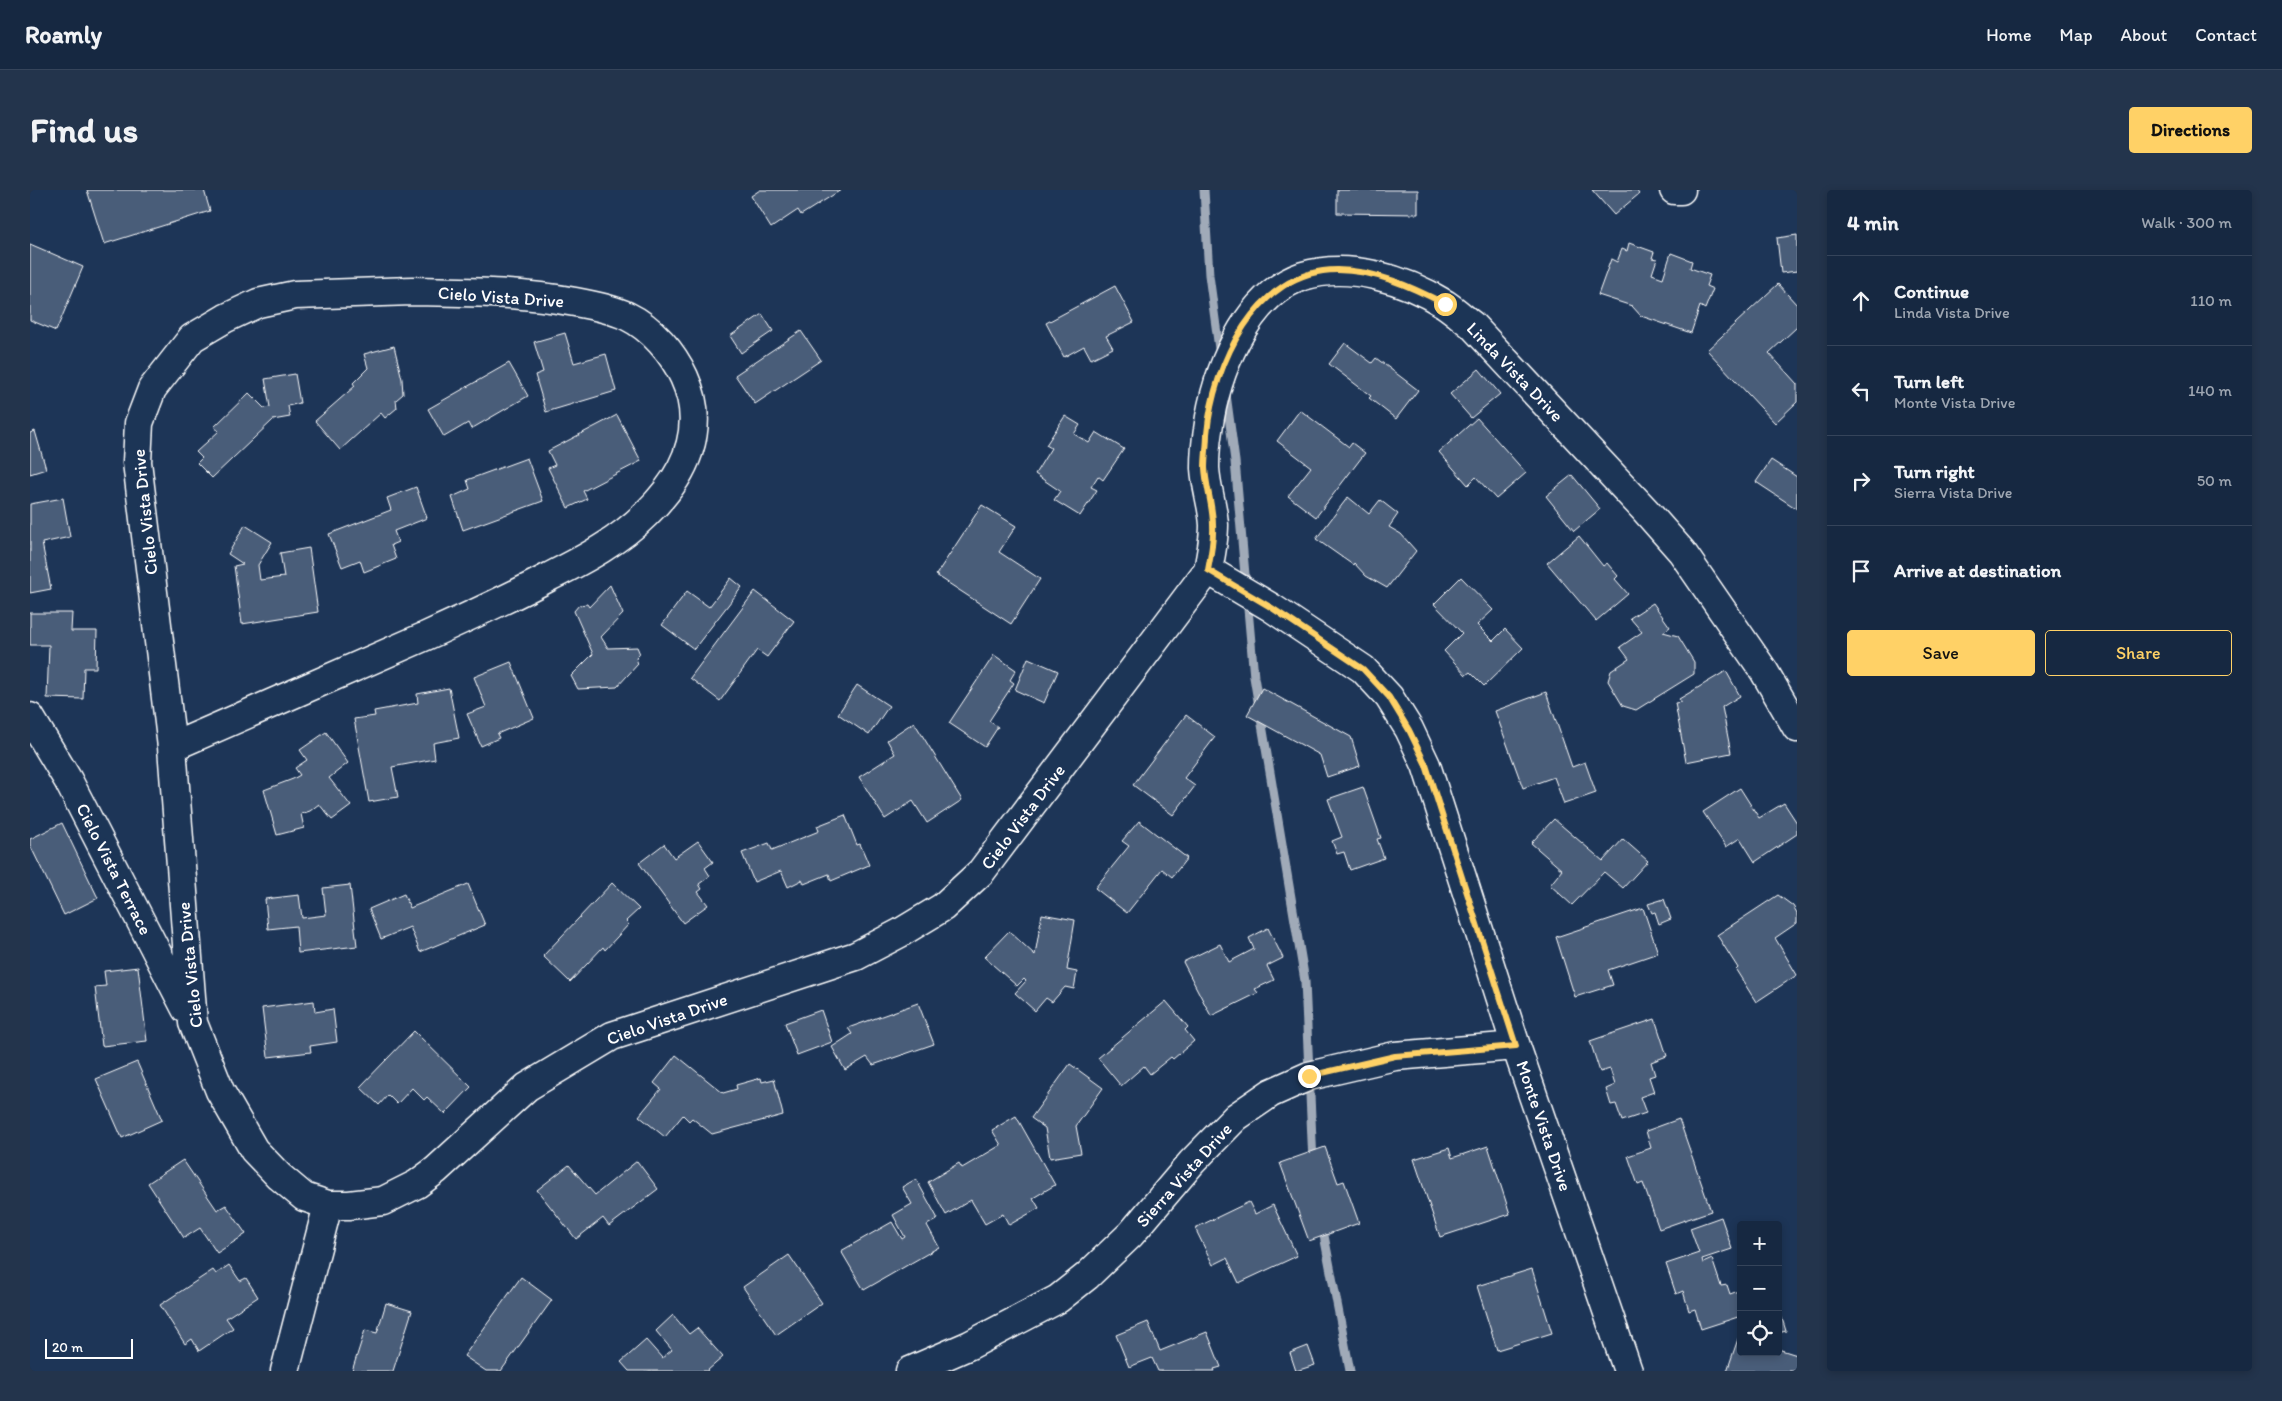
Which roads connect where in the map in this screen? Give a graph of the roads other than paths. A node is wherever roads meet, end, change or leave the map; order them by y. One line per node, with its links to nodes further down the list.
1 (1674, 190): 2 (street)
2 (1681, 190)
3 (1208, 570): 5 (street, Linda Vista Drive); 8 (street, Monte Vista Drive); 9 (street, Cielo Vista Drive)
4 (30, 717): 7 (street, Cielo Vista Terrace)
5 (1797, 728)
6 (172, 747): 6 (street, Cielo Vista Drive); 7 (street, Cielo Vista Drive)
7 (193, 1023): 9 (street, Cielo Vista Drive)
8 (1516, 1046): 11 (street, Sierra Vista Drive); 12 (street, Monte Vista Drive)
9 (328, 1205): 10 (street)
10 (285, 1371)
11 (910, 1371)
12 (1628, 1371)

